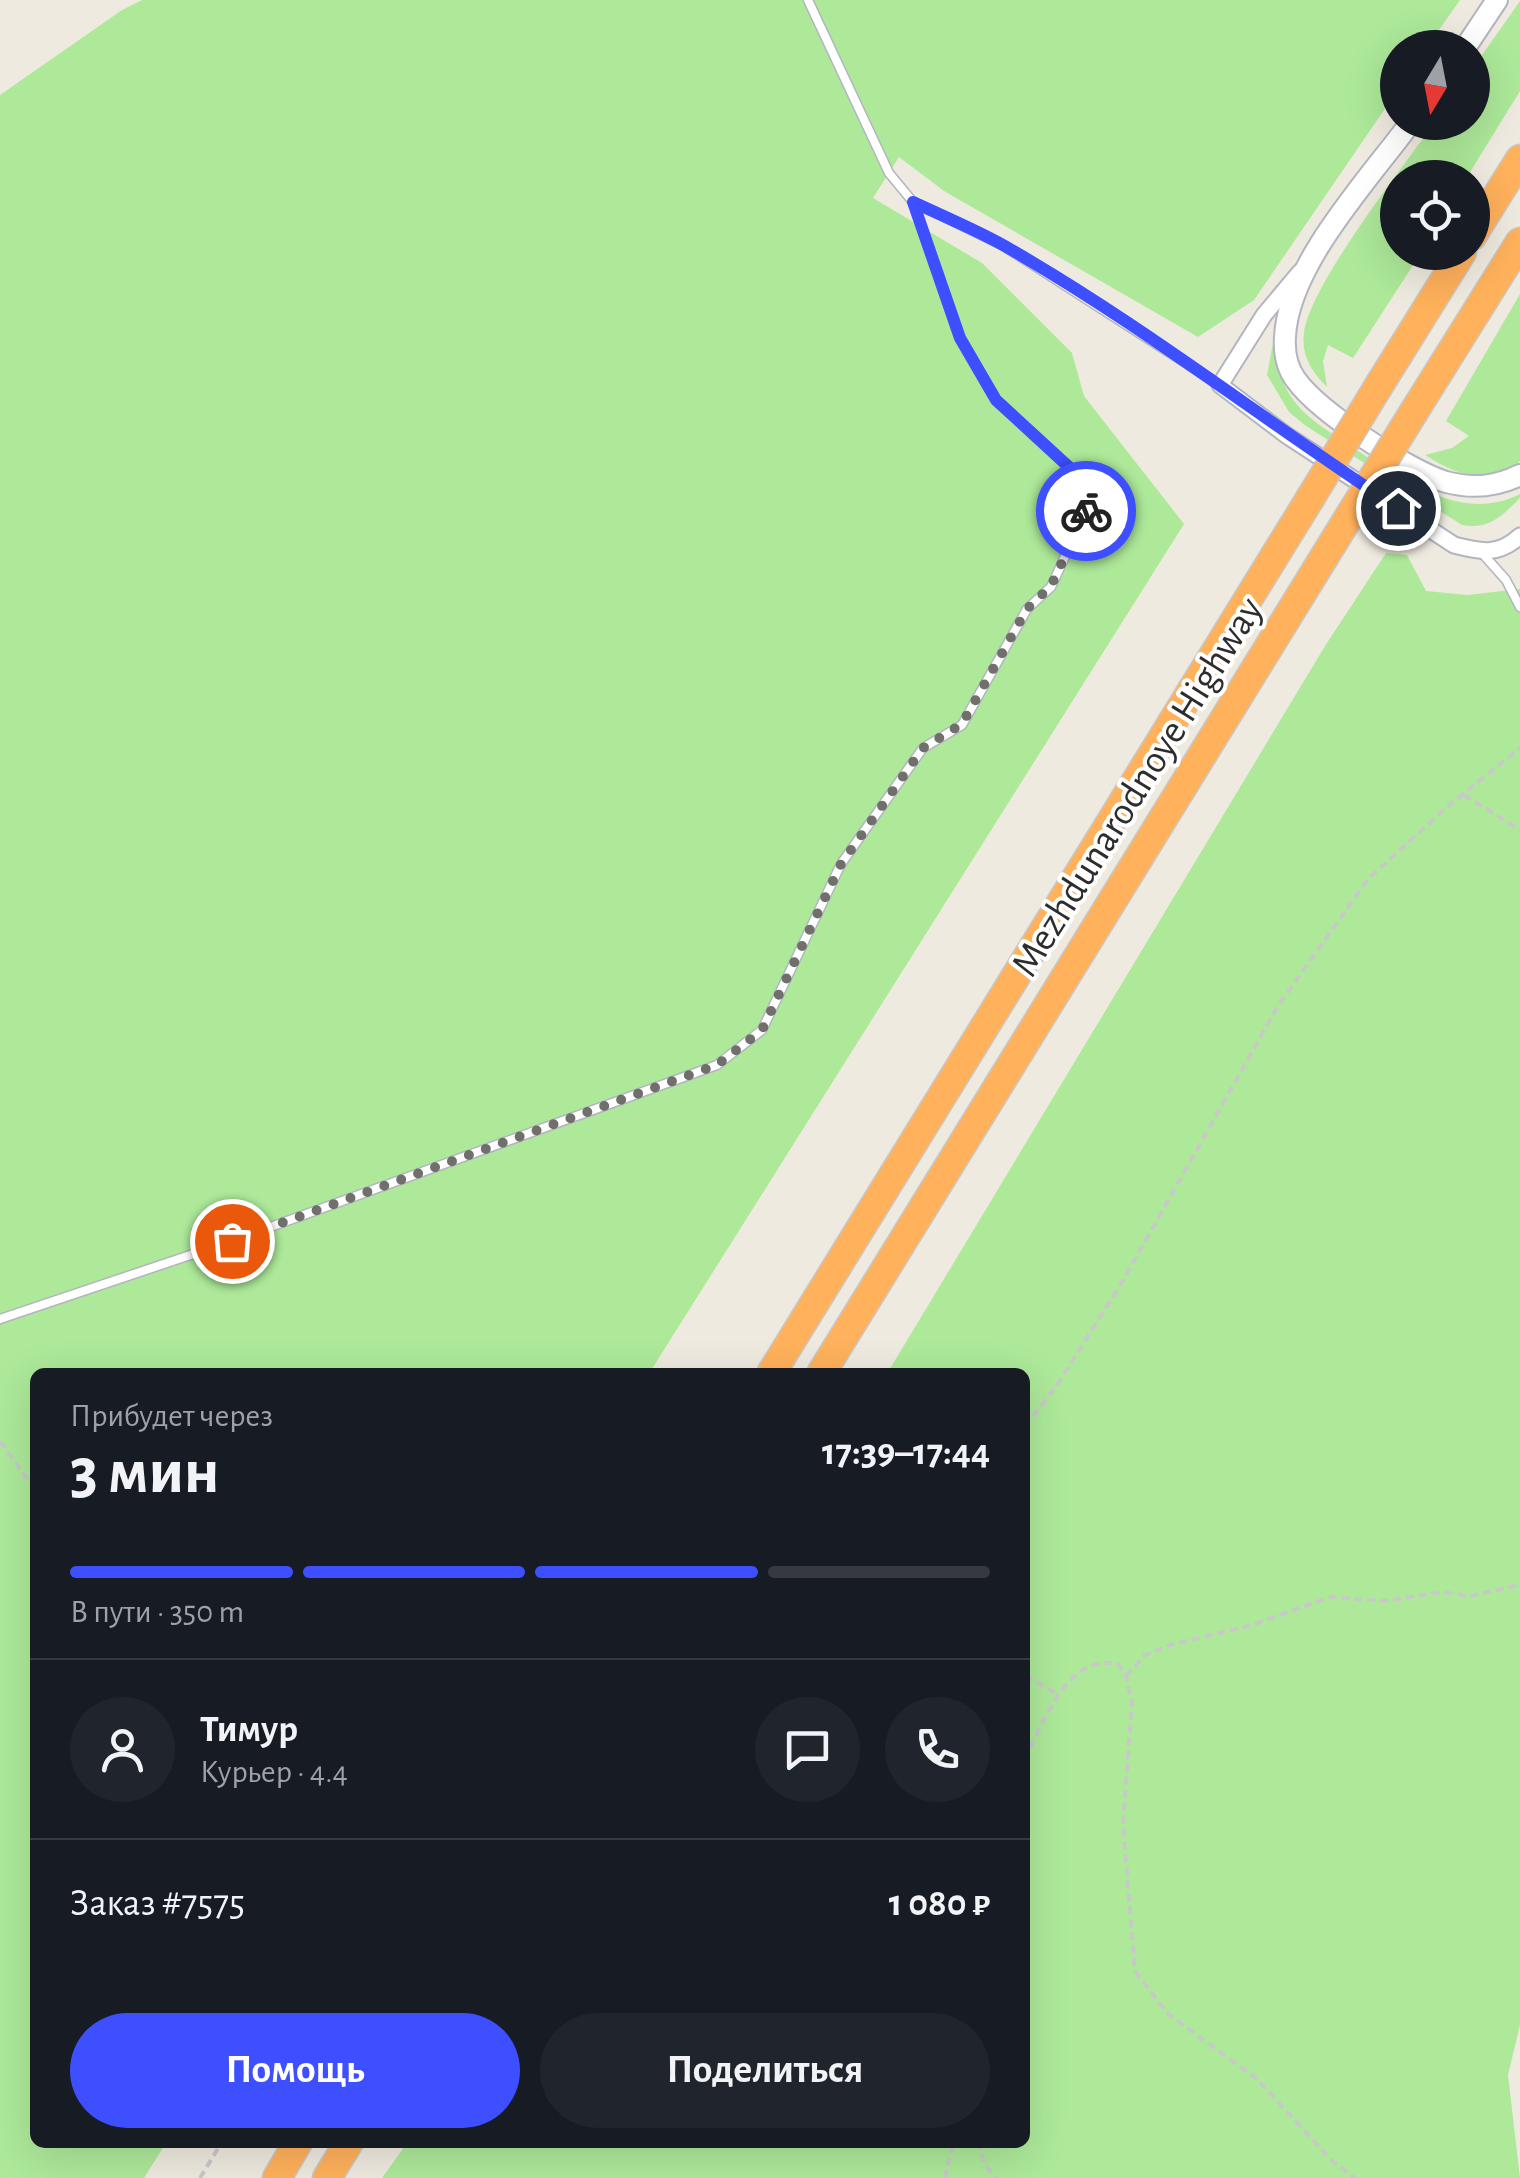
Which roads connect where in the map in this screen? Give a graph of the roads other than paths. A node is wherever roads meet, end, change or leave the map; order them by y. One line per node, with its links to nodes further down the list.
1 (808, 0): 6 (lane)
2 (1497, 0): 3 (street)
3 (1477, 30)
4 (1398, 140): 9 (street)
5 (1520, 159): 7 (highway)
6 (913, 202): 11 (lane); 16 (lane)
7 (1490, 207)
8 (1520, 242): 18 (highway, Mezhdunarodnoye Highway, bridge)
9 (1316, 253): 11 (street); 12 (street)
10 (1451, 270): 17 (highway, Mezhdunarodnoye Highway, bridge)
11 (1220, 385): 14 (street)
12 (1520, 475)
13 (1520, 536): 14 (street)
14 (1482, 552): 15 (lane)
15 (1520, 607)
16 (0, 1319)
17 (774, 1368)
18 (824, 1368)
19 (294, 2148): 21 (highway)
20 (345, 2148): 22 (highway)
21 (276, 2178)
22 (327, 2178)

